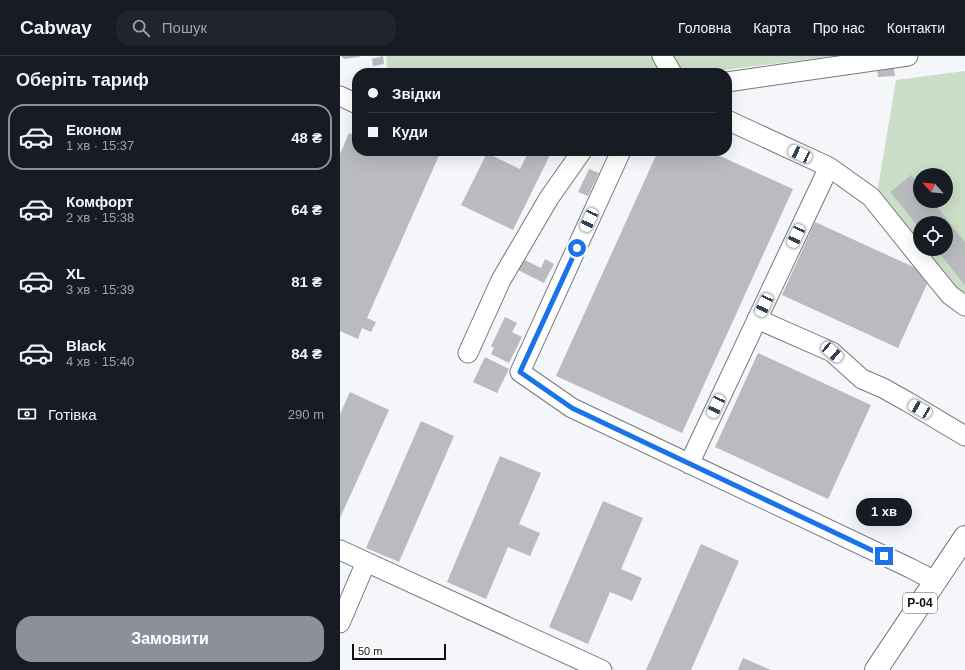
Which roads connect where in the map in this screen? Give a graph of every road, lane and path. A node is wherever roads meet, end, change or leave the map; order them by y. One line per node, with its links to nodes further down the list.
1 (662, 56): 3 (street)
2 (908, 56): 4 (street)
3 (669, 68)
4 (732, 81)
5 (340, 96): 6 (street)
6 (352, 102)
7 (732, 122): 10 (street)
8 (578, 156): 13 (street)
9 (619, 156): 15 (street)
10 (828, 168): 11 (street); 12 (street)
11 (965, 306)
12 (757, 319): 14 (street); 15 (street)
13 (468, 353)
14 (965, 436)
15 (689, 464): 19 (street)
16 (965, 537): 19 (main road, Р-04)
17 (340, 550): 18 (street)
18 (366, 562): 20 (street); 21 (street)
19 (935, 581): 22 (main road, Р-04)
20 (340, 623)
21 (602, 670)
22 (876, 670)

